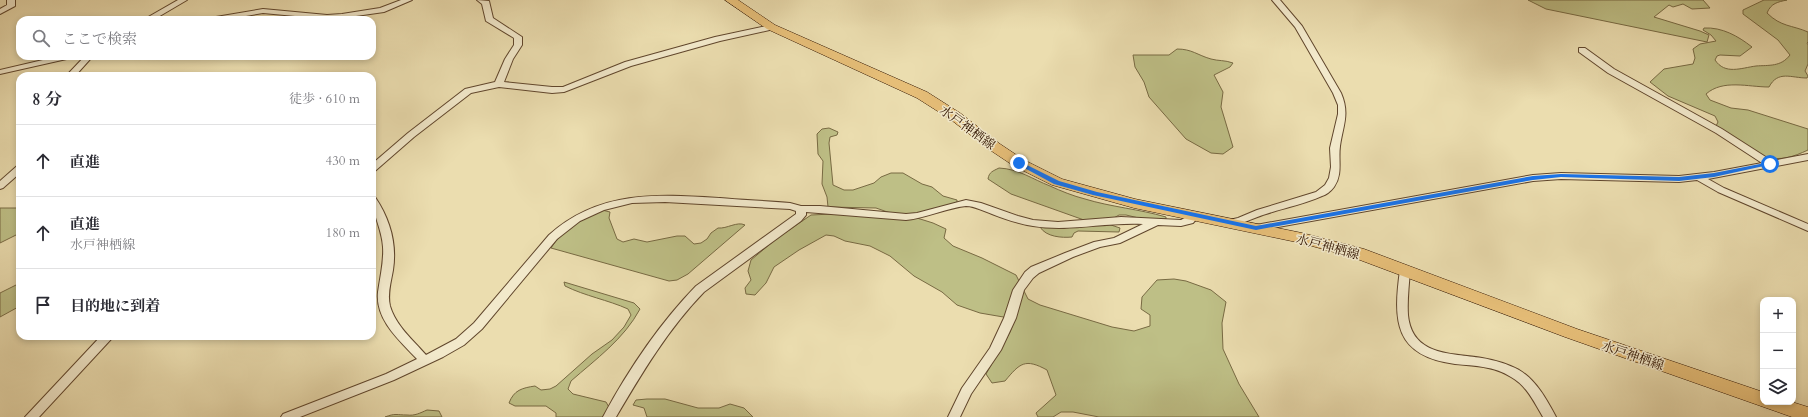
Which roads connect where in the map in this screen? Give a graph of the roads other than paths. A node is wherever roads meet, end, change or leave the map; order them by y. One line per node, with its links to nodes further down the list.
1 (11, 0): 8 (street)
2 (183, 0): 9 (street)
3 (408, 0): 12 (street)
4 (495, 0): 7 (street)
5 (731, 0): 13 (main road, 水戸神栖線)
6 (1276, 0): 32 (street)
7 (484, 2): 19 (street)
8 (0, 12)
9 (155, 16)
10 (234, 16): 11 (street)
11 (316, 16)
12 (347, 16)
13 (771, 27): 19 (street); 30 (main road, 水戸神栖線)
14 (1582, 50): 22 (street)
15 (53, 60): 17 (street)
16 (85, 60): 18 (street)
17 (0, 72)
18 (74, 72)
19 (499, 84): 23 (street)
20 (1808, 157): 21 (street)
21 (1795, 160): 22 (street); 24 (street)
22 (1770, 164): 26 (street)
23 (376, 165)
24 (1808, 166)
25 (16, 172): 27 (street)
26 (1699, 177): 33 (street); 34 (street)
27 (0, 186)
28 (376, 206): 37 (street)
29 (801, 209): 31 (street); 37 (street); 43 (street)
30 (1194, 216): 31 (street); 32 (main road, 水戸神栖線)
31 (1156, 222): 44 (street)
32 (1229, 223): 33 (main road, 水戸神栖線)
33 (1256, 228): 35 (main road, 水戸神栖線)
34 (1808, 228)
35 (1405, 270): 38 (main road, 水戸神栖線); 45 (street)
36 (104, 340): 41 (street)
37 (425, 361): 42 (street)
38 (1760, 398)
39 (1780, 405): 40 (main road)
40 (1808, 415)
41 (31, 417)
42 (286, 417)
43 (609, 417)
44 (954, 417)
45 (1550, 417)

